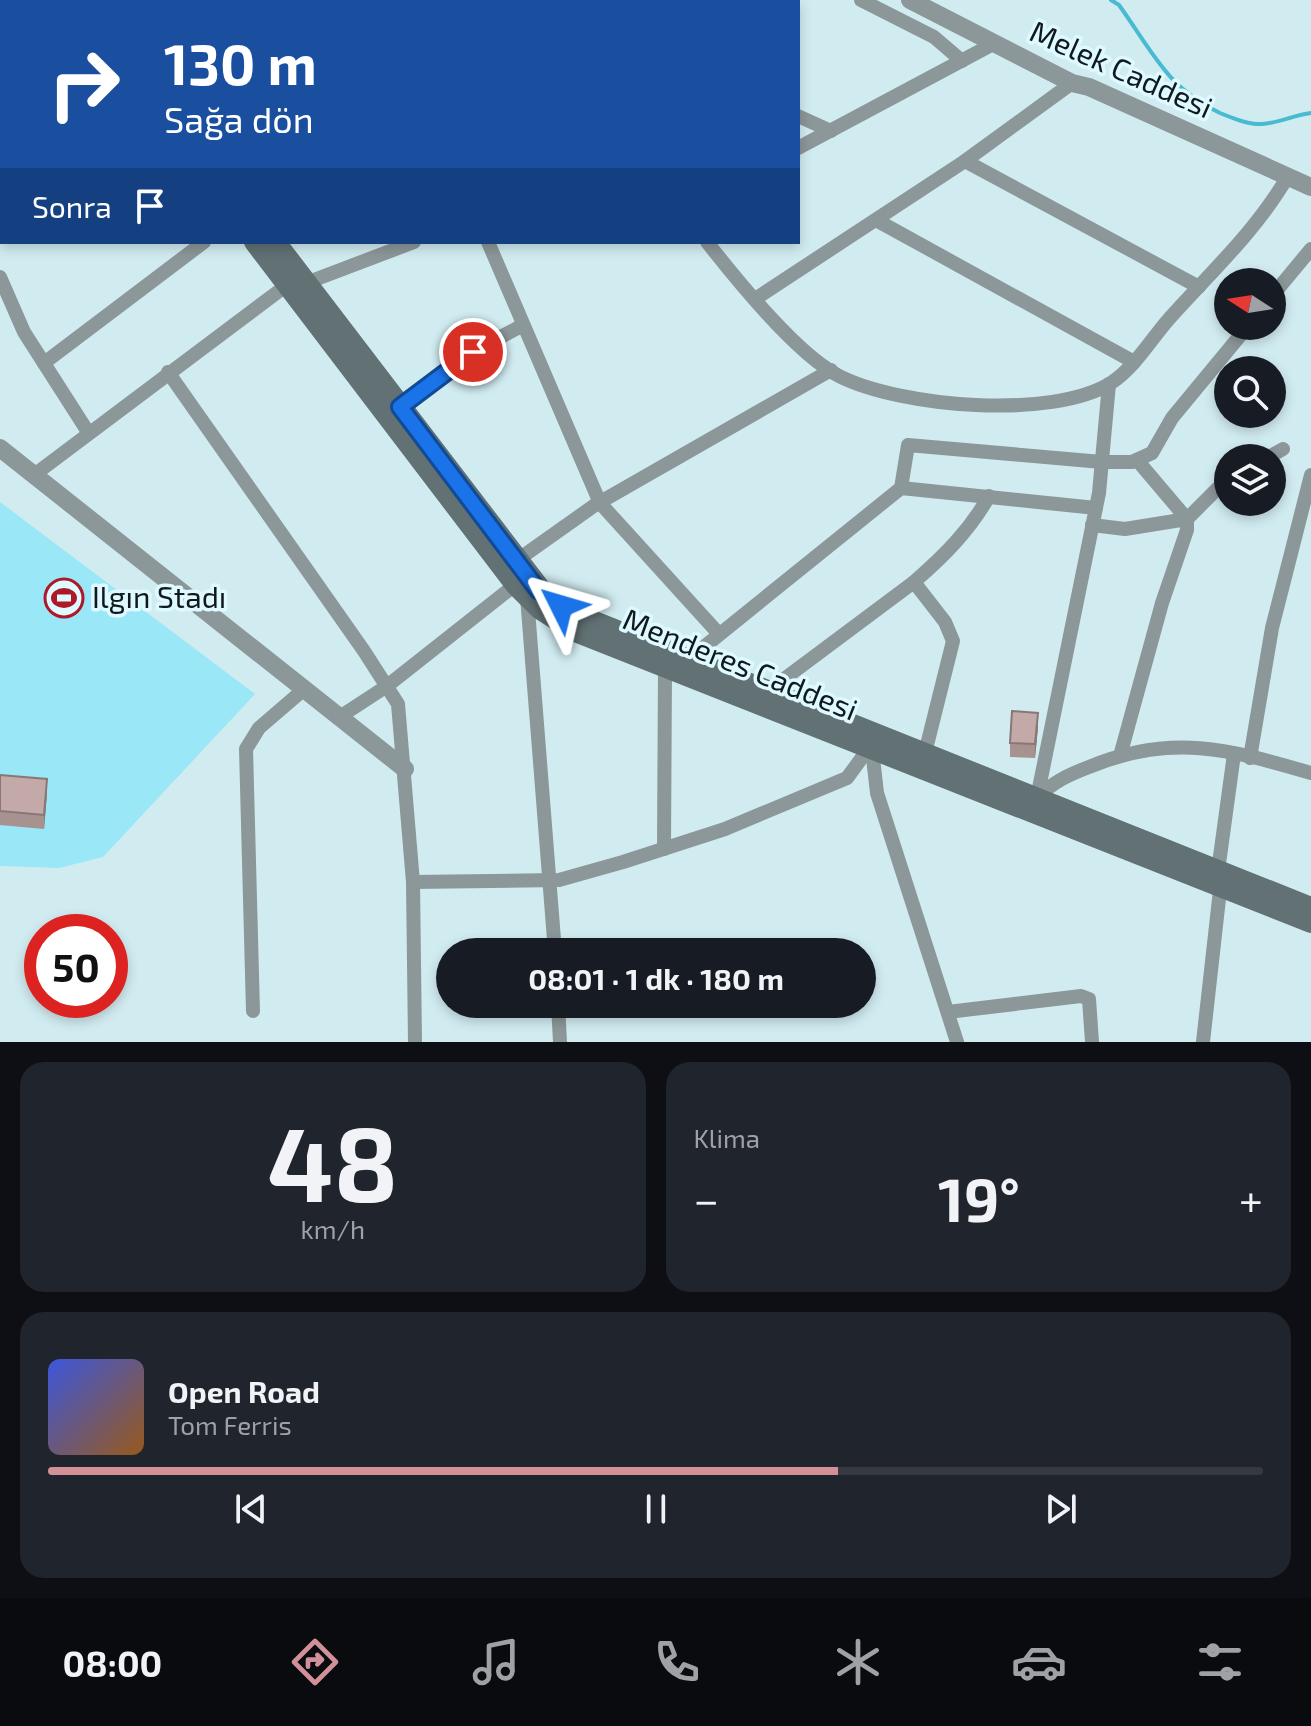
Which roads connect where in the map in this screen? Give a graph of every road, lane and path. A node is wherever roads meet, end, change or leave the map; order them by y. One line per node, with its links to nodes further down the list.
1 (861, 0): 4 (street)
2 (910, 0): 3 (street, Melek Caddesi)
3 (993, 44): 4 (street); 5 (street, Melek Caddesi)
4 (962, 61): 7 (street)
5 (1072, 83): 9 (street); 10 (street, Melek Caddesi)
6 (800, 117): 7 (street)
7 (831, 131): 8 (street)
8 (800, 147)
9 (965, 161): 12 (street); 23 (street)
10 (1288, 176): 11 (street, Melek Caddesi); 23 (street)
11 (1311, 187)
12 (876, 220): 24 (street); 27 (street)
13 (201, 244): 28 (street)
14 (256, 244): 22 (main road, Menderes Caddesi)
15 (277, 244): 22 (main road, Menderes Caddesi)
16 (408, 244): 22 (street)
17 (489, 244): 25 (street)
18 (709, 244): 24 (street)
19 (1311, 249): 21 (street)
20 (0, 277): 28 (street)
21 (1286, 279)
22 (297, 284): 30 (street); 32 (main road, Menderes Caddesi); 48 (main road, Menderes Caddesi)
23 (1199, 287): 27 (street)
24 (755, 299): 29 (street)
25 (523, 325): 32 (street); 42 (street)
26 (1236, 340): 35 (street)
27 (1134, 362): 31 (street)
28 (44, 363): 33 (street)
29 (831, 370): 31 (street); 42 (street)
30 (168, 372): 33 (street); 52 (street)
31 (1109, 384): 36 (street)
32 (400, 407): 46 (main road, Menderes Caddesi)
33 (88, 432): 37 (street)
34 (0, 448): 37 (street)
35 (1137, 460): 36 (street); 44 (street)
36 (1102, 462): 39 (street); 43 (street)
37 (34, 475): 53 (street)
38 (1311, 475): 60 (street)
39 (901, 488): 41 (street); 49 (street)
40 (1214, 492): 44 (street)
41 (989, 496): 43 (street); 47 (street)
42 (600, 503): 46 (street); 49 (street)
43 (1096, 508): 45 (street)
44 (1187, 519): 45 (street); 59 (street)
45 (1092, 525): 63 (street)
46 (516, 561): 50 (main road, Menderes Caddesi)
47 (914, 582): 54 (street); 57 (street)
48 (521, 591): 51 (main road, Menderes Caddesi); 52 (street); 65 (street)
49 (719, 634): 50 (street)
50 (689, 659): 54 (main road, Menderes Caddesi)
51 (665, 669): 56 (main road, Menderes Caddesi); 64 (street)
52 (387, 686): 55 (street); 61 (street)
53 (302, 691): 55 (street); 71 (street)
54 (768, 691): 57 (main road, Menderes Caddesi)
55 (338, 718): 61 (street)
56 (871, 749): 64 (street); 66 (main road, Menderes Caddesi); 72 (street)
57 (925, 753): 63 (main road, Menderes Caddesi)
58 (1234, 754): 59 (street); 60 (street); 66 (street)
59 (1120, 756): 63 (street)
60 (1250, 758): 62 (street)
61 (405, 769): 67 (street)
62 (1311, 773)
63 (1037, 798): 66 (main road, Menderes Caddesi)
64 (664, 849): 65 (street)
65 (551, 880): 67 (street); 70 (street)
66 (1219, 880): 68 (main road, Menderes Caddesi); 69 (main road, Menderes Caddesi); 78 (street)
67 (413, 882): 74 (street)
68 (1311, 907)
69 (1311, 923)
70 (554, 938)
71 (253, 1011)
72 (948, 1012): 76 (street); 77 (street)
73 (559, 1018): 75 (street)
74 (415, 1042)
75 (560, 1042)
76 (957, 1042)
77 (1092, 1042)
78 (1203, 1042)

